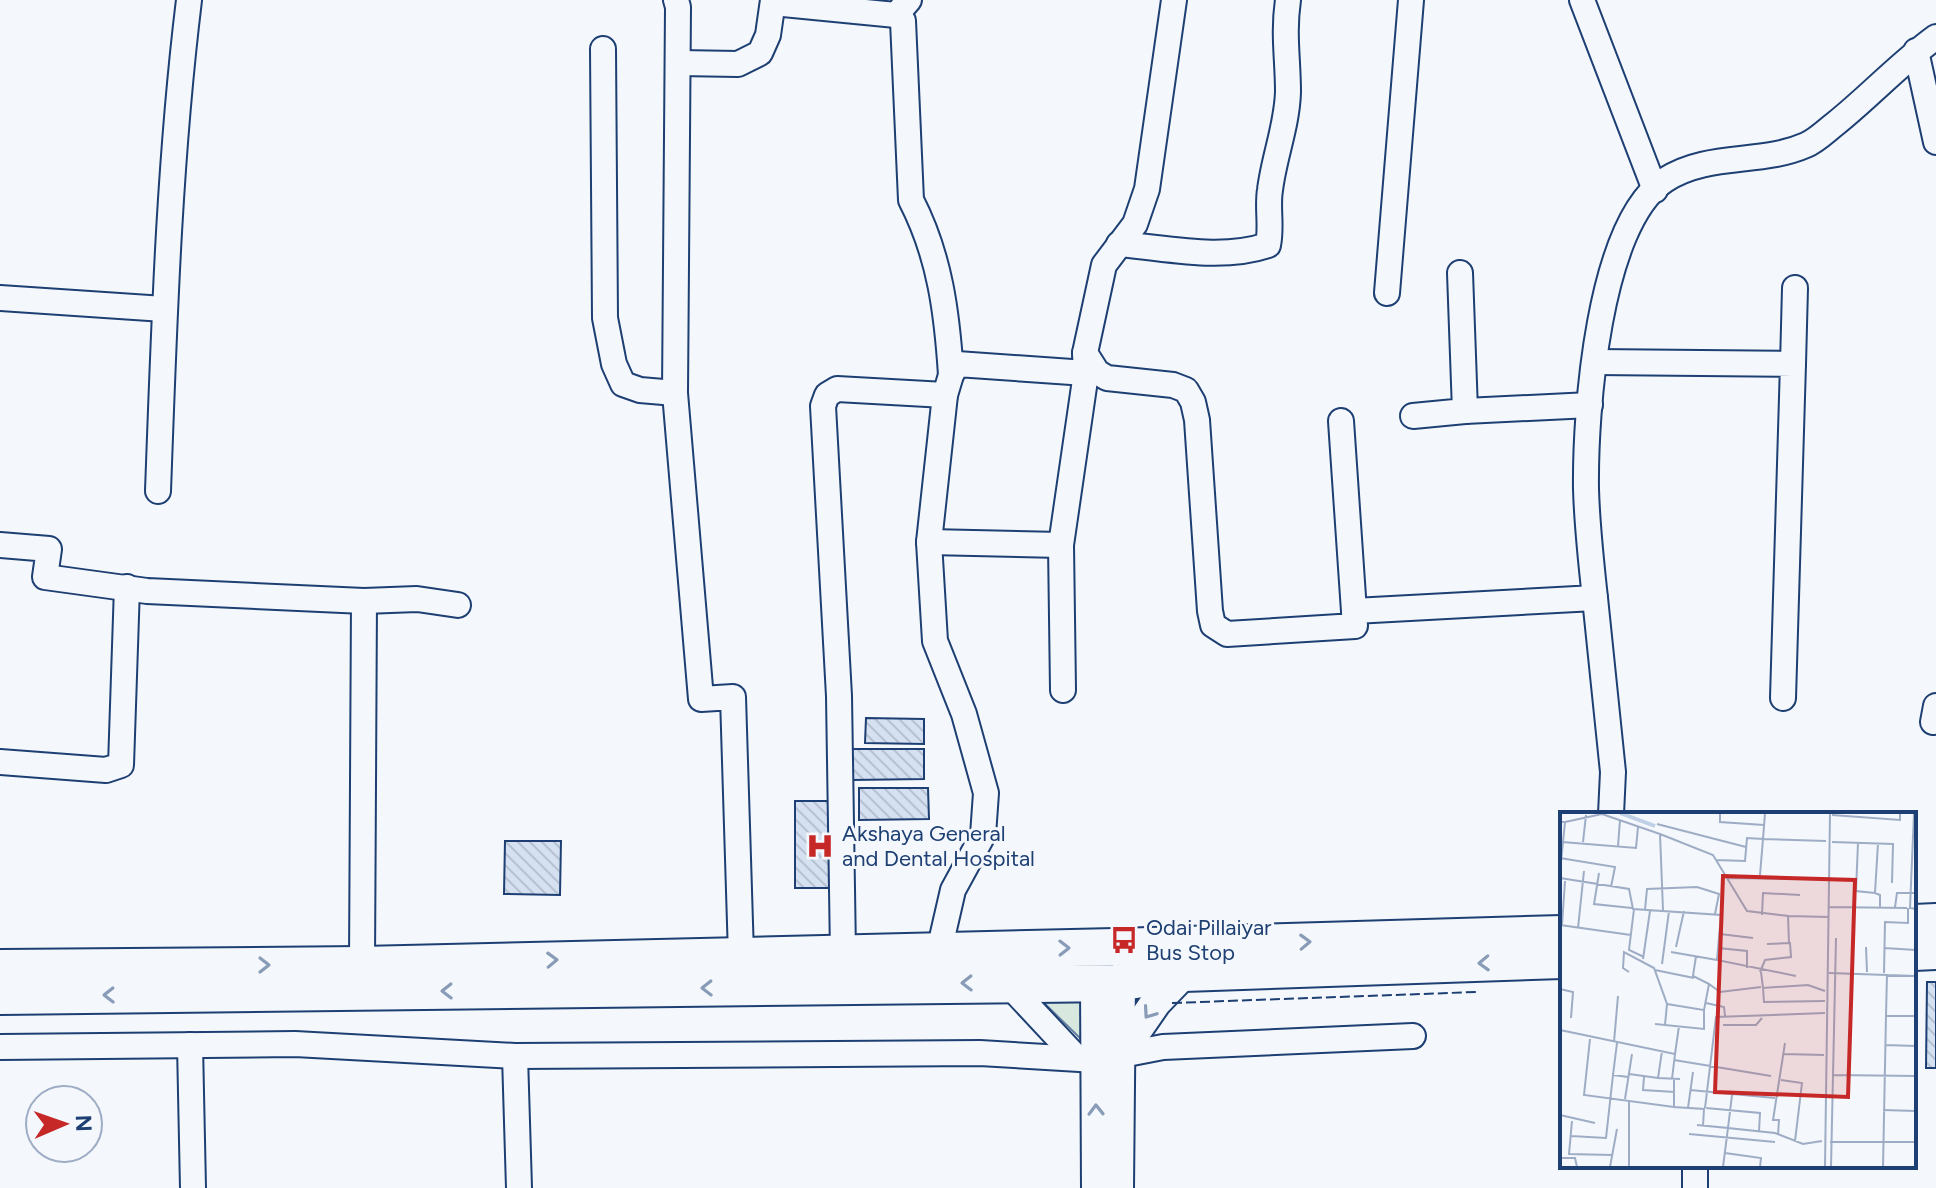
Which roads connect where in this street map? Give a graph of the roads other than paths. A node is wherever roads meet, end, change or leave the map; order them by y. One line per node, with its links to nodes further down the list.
1 (189, 0): 19 (street)
2 (676, 0): 11 (street)
3 (1174, 0): 14 (street)
4 (1288, 0): 14 (street)
5 (1411, 0): 17 (street)
6 (1581, 0): 13 (street)
7 (773, 1): 8 (street); 11 (street)
8 (902, 7): 23 (street)
9 (1926, 44): 12 (street); 13 (street)
10 (603, 49): 24 (street)
11 (679, 63): 24 (street)
12 (1936, 142)
13 (1655, 190): 20 (street)
14 (1119, 244): 21 (street)
15 (1460, 273): 26 (street)
16 (1795, 288): 22 (street)
17 (1387, 293)
18 (0, 298): 19 (street)
19 (164, 309): 29 (street)
20 (1595, 362): 22 (street); 25 (street)
21 (1085, 363): 23 (street); 32 (street); 37 (street)
22 (1793, 364): 39 (street)
23 (948, 385): 30 (street); 48 (street)
24 (675, 393): 49 (street)
25 (1590, 405): 26 (street); 34 (street)
26 (1465, 411): 27 (street)
27 (1413, 416)
28 (1341, 421): 37 (street)
29 (158, 491)
30 (929, 542): 32 (street); 45 (street)
31 (0, 545): 33 (street)
32 (1061, 545): 38 (street)
33 (127, 587): 35 (street); 40 (street)
34 (1595, 598): 37 (street); 41 (street)
35 (364, 601): 36 (street); 51 (street)
36 (458, 605)
37 (1354, 611)
38 (1063, 690)
39 (1783, 698)
40 (0, 762)
41 (1611, 812)
42 (1936, 922): 43 (highway)
43 (1916, 923)
44 (1560, 934): 54 (highway, one-way to 44)
45 (939, 951): 48 (highway); 54 (highway, one-way to 54)
46 (1936, 951): 47 (highway)
47 (1916, 952)
48 (843, 953): 49 (highway)
49 (741, 955): 51 (highway, one-way to 49)
50 (1560, 960): 53 (highway, one-way to 53)
51 (362, 965): 52 (highway, one-way to 51)
52 (0, 968)
53 (1184, 973): 54 (highway); 61 (main road, one-way to 61)
54 (1111, 974): 55 (highway); 61 (main road)
55 (1006, 982): 56 (highway, one-way to 56); 61 (street)
56 (0, 996)
57 (1413, 1036): 61 (street)
58 (190, 1045): 59 (street); 60 (street); 62 (street)
59 (0, 1047)
60 (515, 1056): 61 (street); 63 (street)
61 (1097, 1058): 64 (main road, one-way to 61); 65 (main road)
62 (193, 1188)
63 (519, 1188)
64 (1097, 1188)
65 (1118, 1188)

